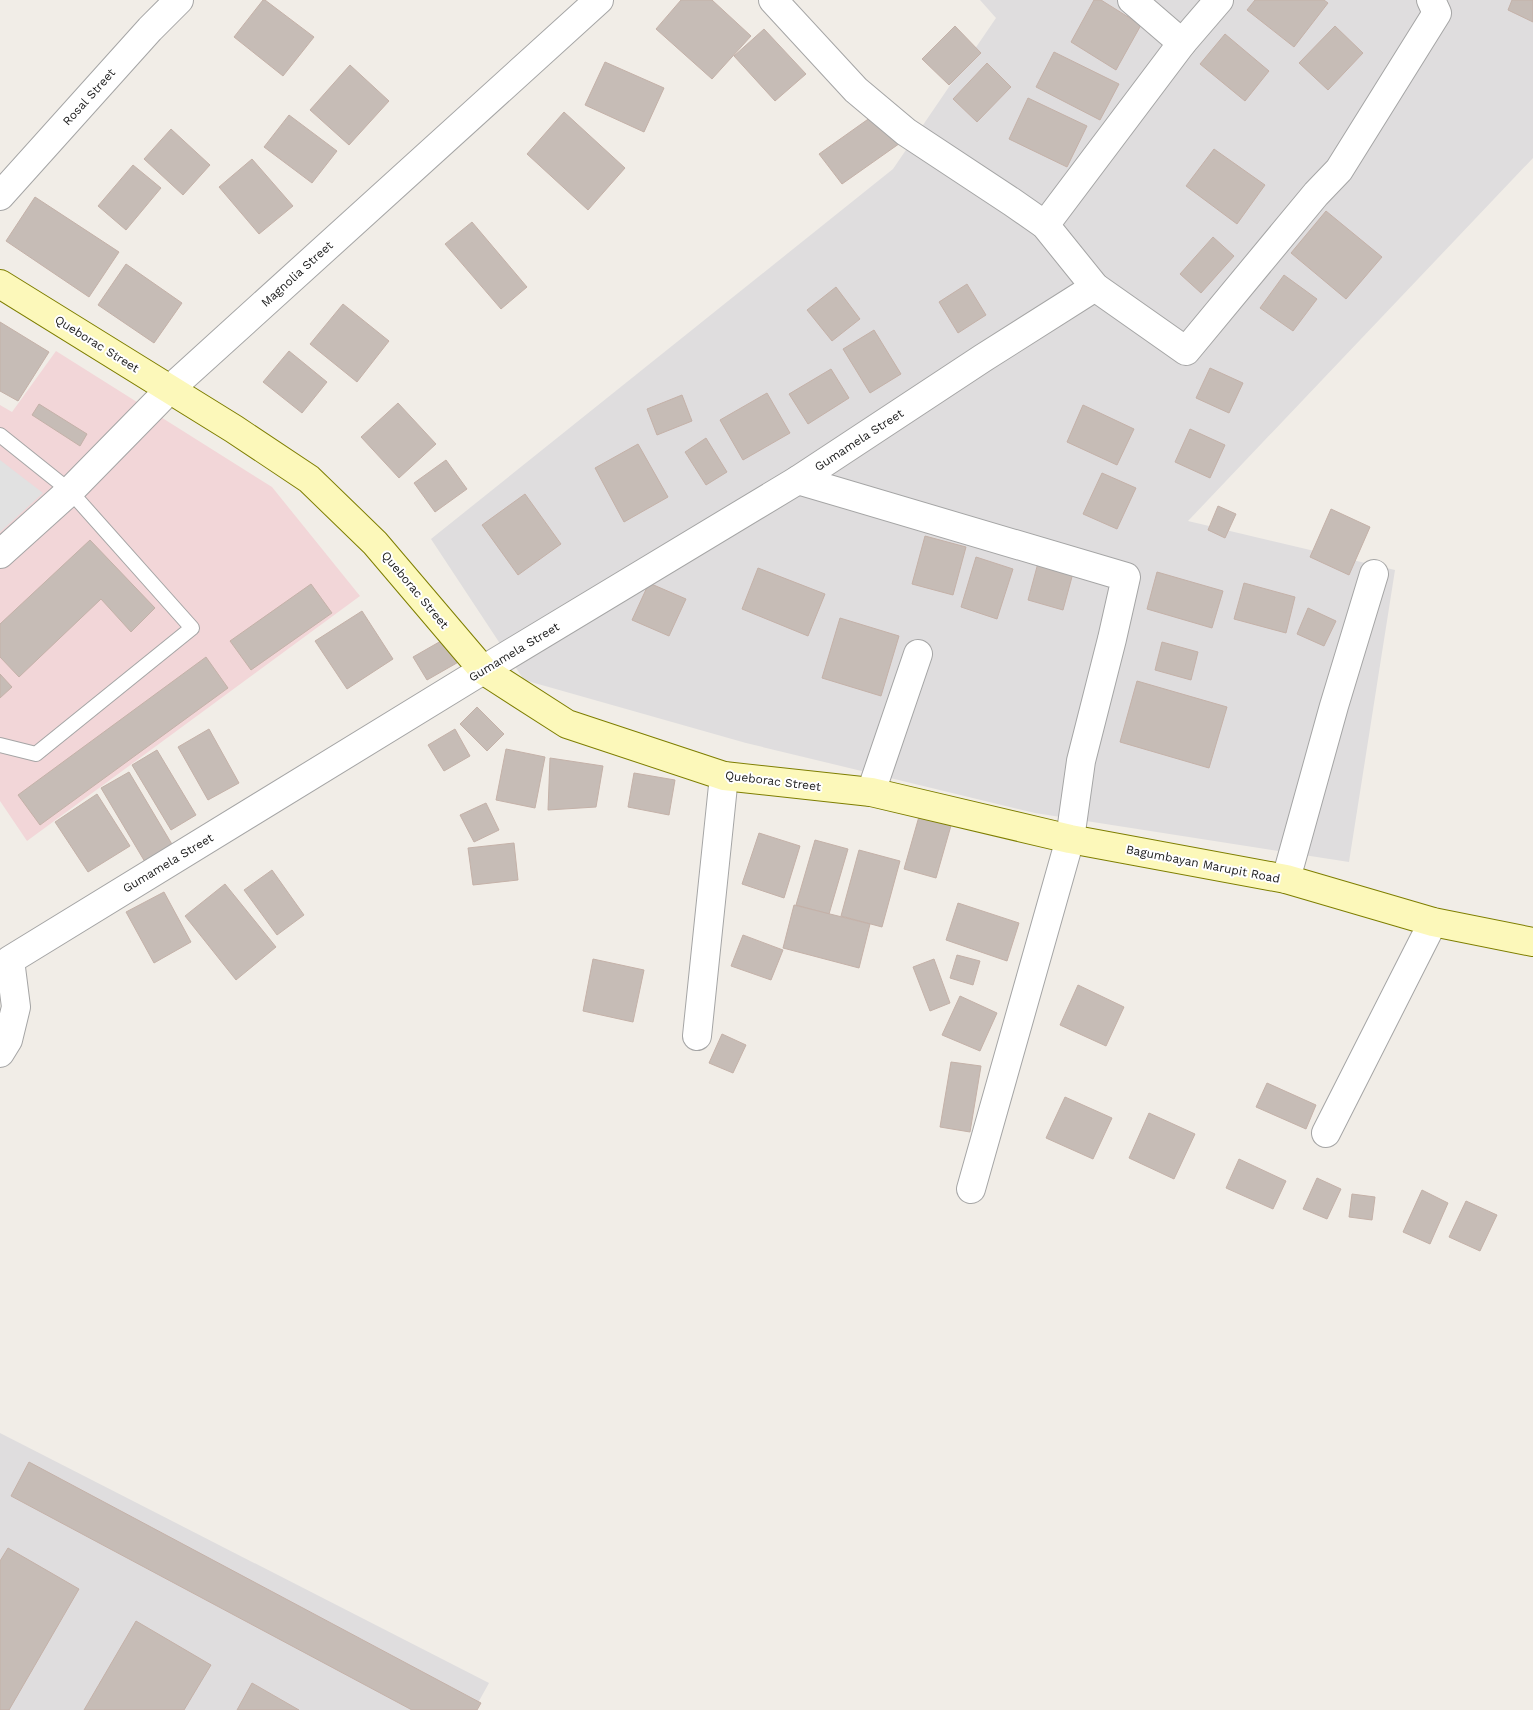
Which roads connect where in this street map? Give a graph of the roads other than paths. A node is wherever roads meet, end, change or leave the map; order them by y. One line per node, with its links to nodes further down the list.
1 (179, 0): 8 (street, Rosal Street)
2 (599, 0): 12 (street, Magnolia Street)
3 (773, 0): 9 (street)
4 (1132, 0): 7 (street)
5 (1220, 0): 7 (street)
6 (1432, 0): 11 (street)
7 (1182, 43): 9 (street)
8 (0, 196)
9 (1045, 226): 11 (street)
10 (0, 284): 12 (street, Queborac Street)
11 (1095, 287): 14 (street, Gumamela Street)
12 (170, 389): 15 (street, Magnolia Street); 19 (street, Queborac Street)
13 (0, 435): 15 (lane)
14 (798, 480): 19 (street, Gumamela Street); 23 (street)
15 (70, 492): 16 (street, Magnolia Street); 20 (lane)
16 (0, 554)
17 (1374, 574): 24 (street)
18 (918, 654): 22 (street)
19 (483, 670): 21 (street, Queborac Street); 28 (street, Gumamela Street)
20 (0, 745)
21 (724, 776): 22 (street, Queborac Street); 27 (street)
22 (871, 792): 23 (street, Bagumbayan Marupit Road)
23 (1070, 839): 24 (street, Bagumbayan Marupit Road); 30 (street)
24 (1286, 879): 25 (street, Bagumbayan Marupit Road)
25 (1433, 922): 26 (street, Bagumbayan Marupit Road); 29 (street)
26 (1533, 942)
27 (698, 1036)
28 (0, 1052)
29 (1326, 1133)
30 (971, 1189)

